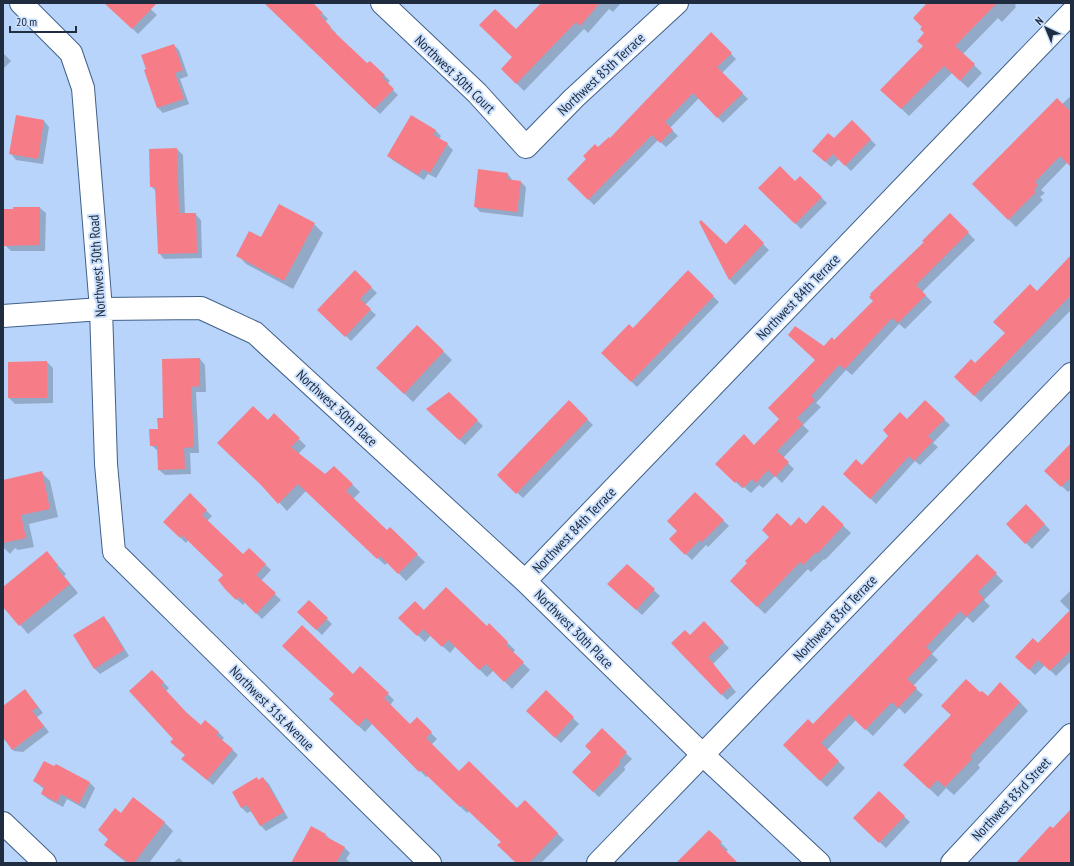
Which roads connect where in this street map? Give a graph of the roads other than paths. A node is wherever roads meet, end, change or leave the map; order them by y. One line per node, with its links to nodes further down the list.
1 (21, 3): 6 (street, Northwest 30th Road)
2 (382, 3): 5 (street, Northwest 30th Court)
3 (677, 3): 5 (street, Northwest 85th Terrace)
4 (1071, 13): 10 (street, Northwest 84th Terrace)
5 (526, 147)
6 (101, 309): 7 (street, Northwest 30th Place); 9 (street, Northwest 30th Road); 10 (street, Northwest 30th Place)
7 (3, 316)
8 (1071, 374): 12 (street, Northwest 83rd Terrace)
9 (114, 552): 15 (street, Northwest 31st Avenue)
10 (525, 581): 12 (street, Northwest 30th Place)
11 (1071, 735): 18 (street, Northwest 83rd Street)
12 (703, 755): 16 (street, Northwest 83rd Terrace); 17 (street, Northwest 30th Place)
13 (3, 823): 14 (street)
14 (45, 863)
15 (430, 863)
16 (598, 863)
17 (819, 863)
18 (952, 863)

